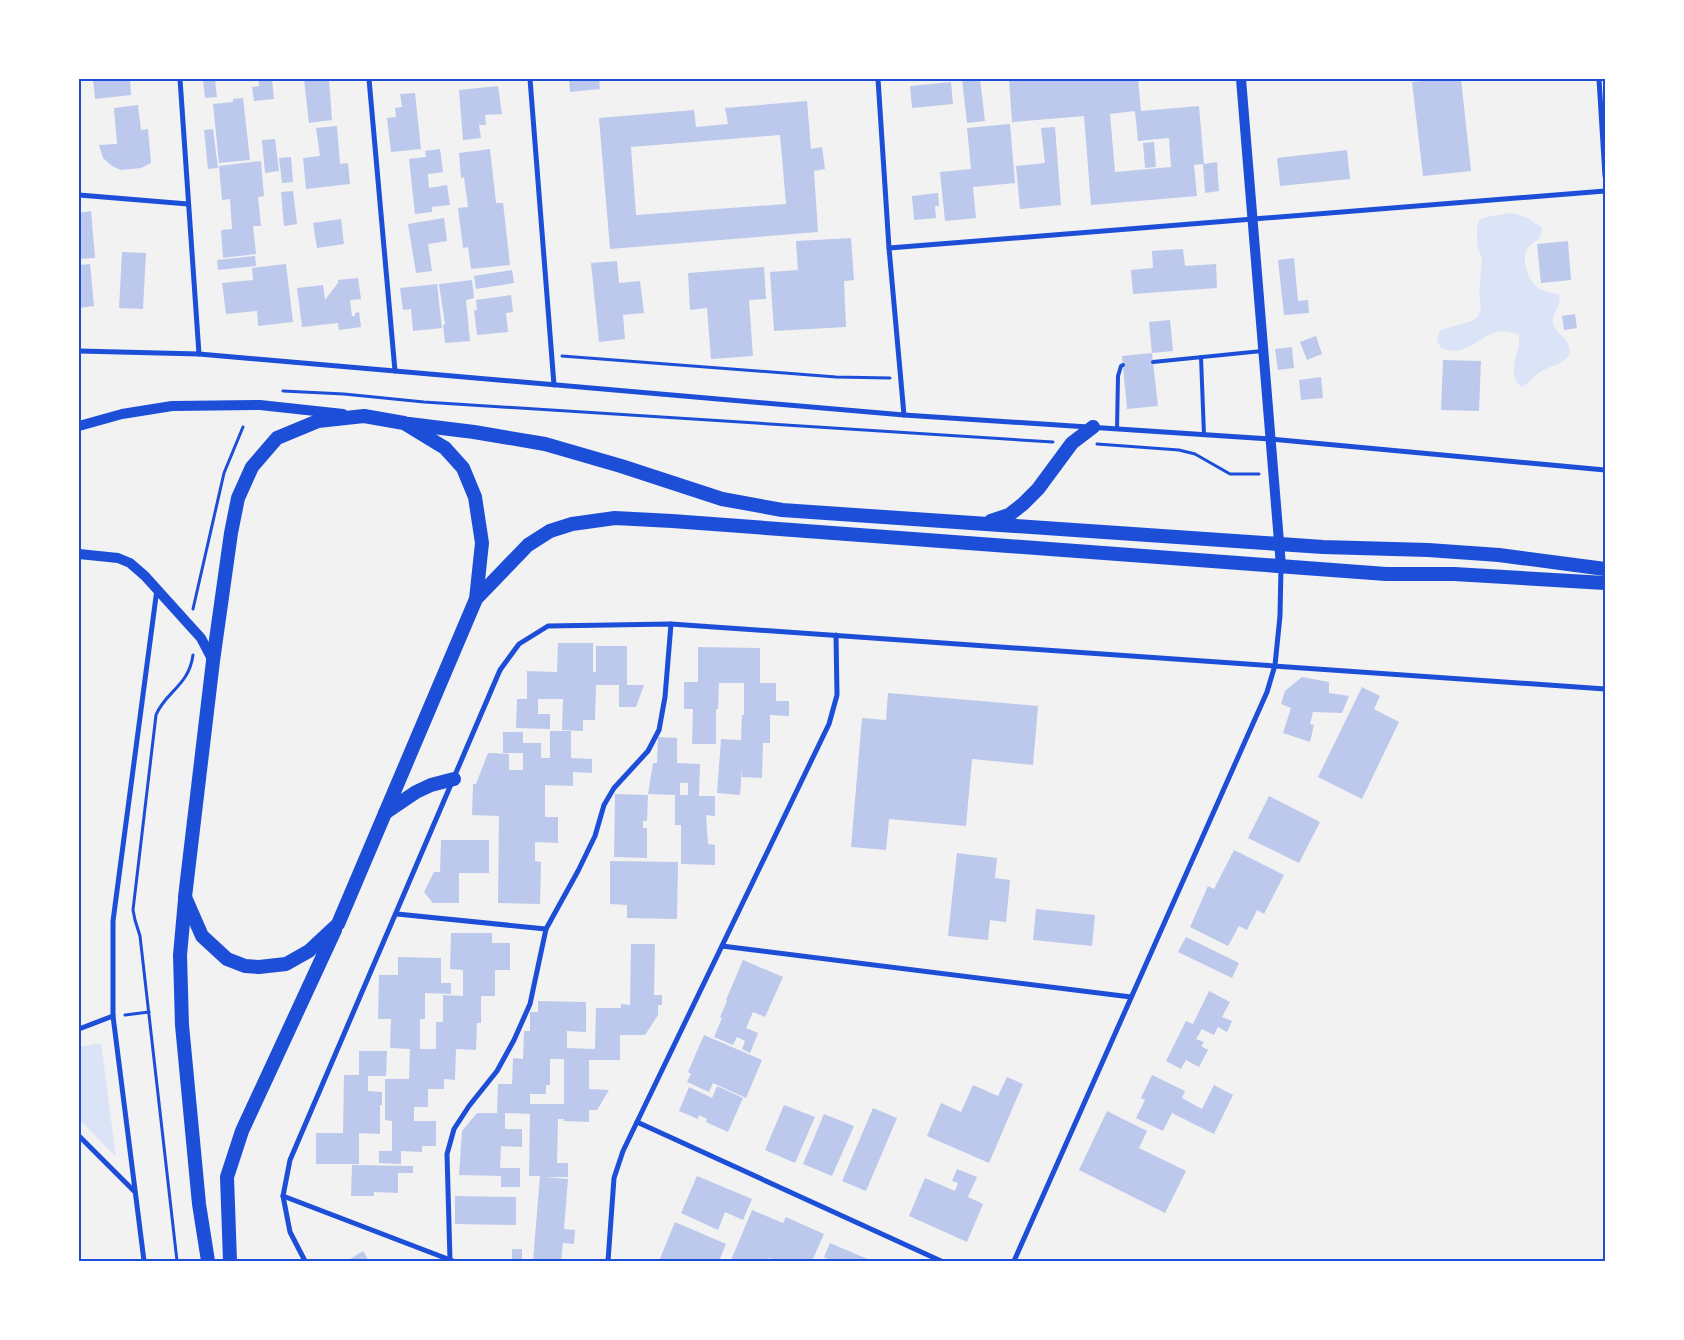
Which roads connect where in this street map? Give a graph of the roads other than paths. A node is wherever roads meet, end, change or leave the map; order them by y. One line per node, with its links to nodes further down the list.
1 (180, 79): 10 (street)
2 (369, 79): 19 (street)
3 (530, 79): 20 (street)
4 (878, 79): 12 (street)
5 (1240, 79): 11 (main road)
6 (1598, 79): 7 (street)
7 (1605, 176)
8 (1605, 191): 11 (street)
9 (79, 195): 10 (street)
10 (188, 204): 15 (street)
11 (1252, 220): 12 (street); 14 (main road)
12 (889, 248): 21 (street)
13 (79, 351): 15 (street)
14 (1262, 351): 16 (lane); 28 (main road)
15 (199, 354): 19 (street)
16 (1201, 357): 17 (lane); 27 (lane)
17 (1153, 362)
18 (1123, 365): 26 (lane)
19 (395, 371): 20 (street)
20 (554, 385): 21 (street)
21 (904, 414): 25 (street)
22 (364, 416): 23 (highway); 24 (main road); 40 (highway)
23 (404, 423): 30 (highway); 37 (highway)
24 (79, 426)
25 (1093, 427): 26 (street); 30 (highway)
26 (1117, 429): 27 (street)
27 (1204, 435): 28 (street)
28 (1270, 440): 29 (street); 31 (main road)
29 (1605, 470)
30 (984, 524): 31 (highway)
31 (1278, 544): 33 (main road); 34 (highway)
32 (79, 554): 36 (main road)
33 (1280, 566): 35 (highway); 37 (highway); 41 (street)
34 (1605, 569)
35 (1605, 583)
36 (157, 589): 40 (main road); 51 (street)
37 (476, 599): 44 (highway)
38 (672, 624): 39 (street); 43 (street); 48 (street)
39 (836, 635): 41 (street); 49 (street)
40 (213, 661): 45 (highway)
41 (1275, 665): 42 (street); 50 (street)
42 (1605, 689)
43 (454, 779): 44 (highway); 46 (street)
44 (384, 813): 47 (highway)
45 (185, 897): 47 (highway); 58 (highway)
46 (397, 914): 48 (street); 56 (street)
47 (338, 924): 59 (highway)
48 (546, 929): 61 (street)
49 (722, 946): 50 (street); 53 (street)
50 (1131, 998): 64 (street)
51 (113, 1016): 52 (street); 55 (street)
52 (79, 1029)
53 (637, 1122): 62 (street); 63 (street)
54 (79, 1136): 55 (street)
55 (135, 1193): 57 (street)
56 (283, 1196): 60 (street); 61 (street)
57 (144, 1261)
58 (208, 1261)
59 (230, 1261)
60 (305, 1261)
61 (451, 1261)
62 (608, 1261)
63 (941, 1261)
64 (1014, 1261)

